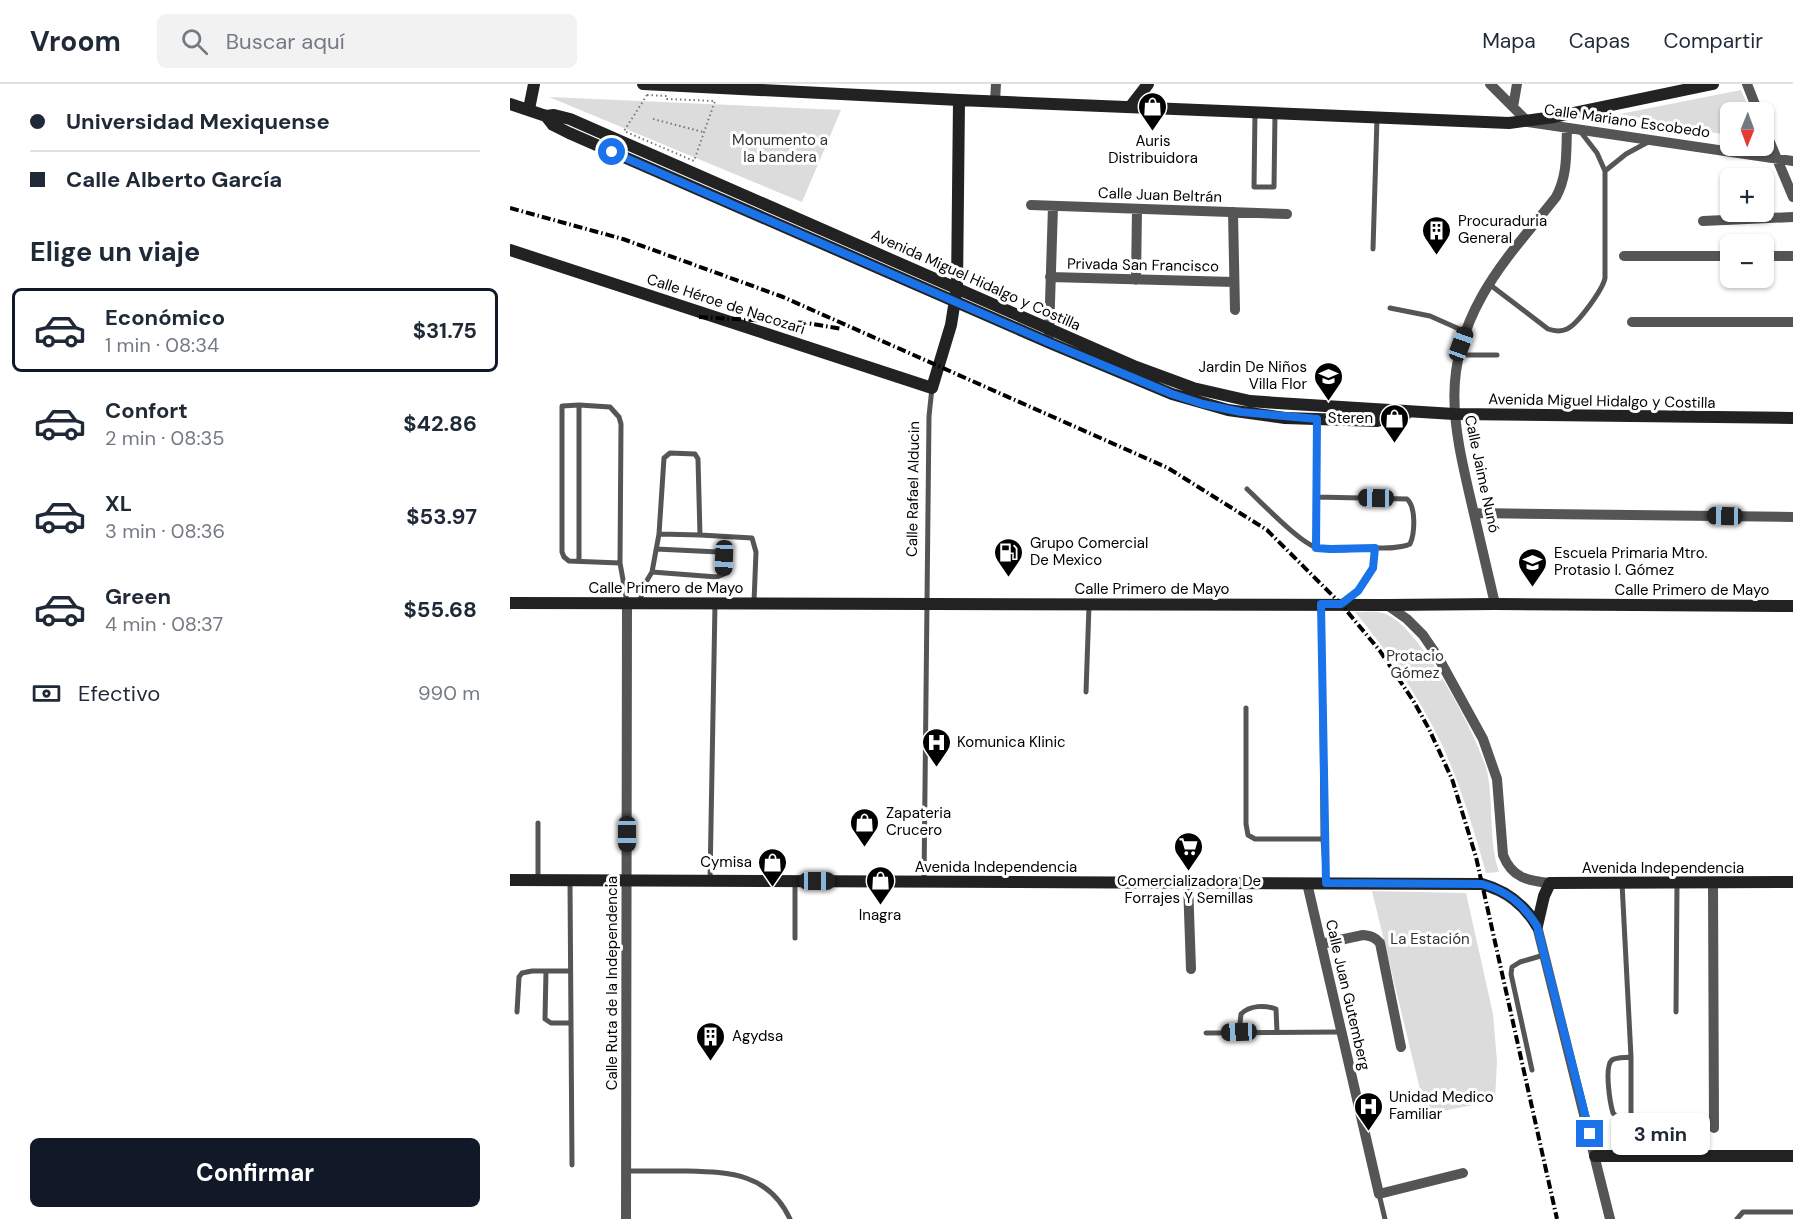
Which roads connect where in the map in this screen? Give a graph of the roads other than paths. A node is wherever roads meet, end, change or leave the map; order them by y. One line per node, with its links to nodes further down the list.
1 (534, 84): 15 (main road)
2 (996, 84): 10 (street)
3 (1148, 84): 13 (main road)
4 (1490, 84): 14 (street)
5 (1517, 84): 14 (street)
6 (1713, 84): 20 (main road)
7 (1747, 84): 11 (street)
8 (645, 90): 9 (main road)
9 (959, 100): 10 (main road); 50 (main road, Calle Rafael Alducin)
10 (995, 101): 13 (main road)
11 (1754, 102)
12 (510, 104): 15 (main road, Avenida Miguel Hidalgo y Costilla)
13 (1131, 106): 16 (main road)
14 (1514, 107): 20 (street)
15 (529, 110): 18 (main road, Avenida Miguel Hidalgo y Costilla)
16 (1255, 111): 17 (main road); 17 (lane)
17 (1275, 112): 19 (main road)
18 (546, 116): 36 (main road, Avenida Miguel Hidalgo y Costilla); 37 (main road, Avenida Miguel Hidalgo y Costilla)
19 (1377, 116): 20 (main road); 38 (lane)
20 (1528, 122): 21 (street, Calle Mariano Escobedo)
21 (1567, 128): 22 (street, Calle Mariano Escobedo); 49 (street, Calle Jaime Nunó)
22 (1579, 130): 23 (street, Calle Mariano Escobedo); 27 (lane)
23 (1651, 140): 25 (street, Calle Mariano Escobedo); 27 (lane)
24 (1774, 154): 25 (street)
25 (1776, 159): 26 (street, Calle Mariano Escobedo); 28 (street)
26 (1793, 161)
27 (1605, 171): 49 (lane)
28 (1793, 197)
29 (1031, 205): 30 (street, Calle Juan Beltrán)
30 (1053, 206): 31 (street, Calle Juan Beltrán); 46 (street)
31 (1137, 209): 32 (street, Calle Juan Beltrán); 47 (street)
32 (1233, 212): 33 (street, Calle Juan Beltrán); 48 (street)
33 (1287, 214)
34 (1793, 217): 35 (street)
35 (1703, 221)
36 (808, 223): 37 (main road); 44 (main road, Avenida Miguel Hidalgo y Costilla)
37 (803, 235): 45 (main road, Avenida Miguel Hidalgo y Costilla)
38 (1373, 249)
39 (510, 250): 61 (main road, Calle Héroe de Nacozari)
40 (1624, 256): 41 (street)
41 (1720, 256)
42 (1774, 256): 43 (street)
43 (1793, 256)
44 (888, 257): 45 (main road); 50 (main road, Avenida Miguel Hidalgo y Costilla)
45 (882, 270): 51 (main road, Avenida Miguel Hidalgo y Costilla)
46 (1050, 278): 47 (street, Privada San Francisco); 56 (street)
47 (1136, 280): 48 (street, Privada San Francisco)
48 (1234, 282): 53 (street)
49 (1489, 284): 57 (street, Calle Jaime Nunó)
50 (957, 287): 51 (main road, Calle Rafael Alducin); 56 (main road, Avenida Miguel Hidalgo y Costilla)
51 (955, 302): 58 (main road, Avenida Miguel Hidalgo y Costilla); 61 (main road, Calle Rafael Alducin)
52 (1390, 308): 57 (lane)
53 (1235, 310)
54 (1632, 322): 55 (street)
55 (1793, 322)
56 (1048, 329): 58 (street); 63 (main road, Avenida Miguel Hidalgo y Costilla)
57 (1466, 332): 60 (street, Calle Jaime Nunó)
58 (1050, 343): 66 (main road, Avenida Miguel Hidalgo y Costilla)
59 (1497, 355): 60 (lane)
60 (1458, 356): 64 (street, Calle Jaime Nunó)
61 (932, 388): 83 (lane, Calle Rafael Alducin)
62 (579, 405): 76 (lane); 76 (lane); 77 (lane)
63 (1410, 413): 64 (main road, Avenida Miguel Hidalgo y Costilla); 66 (main road, Avenida Miguel Hidalgo y Costilla)
64 (1454, 414): 65 (main road, Avenida Miguel Hidalgo y Costilla); 69 (street, Calle Jaime Nunó)
65 (1793, 418)
66 (1317, 419): 68 (lane)
67 (1247, 489): 73 (lane)
68 (1317, 497): 73 (lane); 74 (lane)
69 (1474, 513): 70 (street); 87 (street, Calle Jaime Nunó)
70 (1793, 517)
71 (659, 534): 72 (lane); 72 (lane); 75 (lane)
72 (700, 535): 82 (lane)
73 (1316, 548): 74 (lane)
74 (1375, 548): 86 (lane)
75 (656, 549): 78 (lane); 78 (lane)
76 (579, 561): 77 (lane)
77 (620, 562): 80 (lane)
78 (652, 572): 80 (lane)
79 (510, 603): 80 (main road, Calle Primero de Mayo)
80 (633, 603): 81 (main road, Calle Primero de Mayo); 97 (street, Calle Ruta de la Independencia)
81 (715, 603): 82 (main road, Calle Primero de Mayo); 98 (lane)
82 (754, 604): 83 (main road, Calle Primero de Mayo)
83 (927, 604): 84 (main road, Calle Primero de Mayo); 100 (lane, Calle Rafael Alducin)
84 (1090, 604): 85 (main road, Calle Primero de Mayo); 90 (lane)
85 (1321, 604): 86 (main road, Calle Primero de Mayo); 93 (lane)
86 (1341, 604): 88 (main road, Calle Primero de Mayo)
87 (1495, 604): 88 (main road, Calle Primero de Mayo); 89 (main road, Calle Primero de Mayo)
88 (1387, 605): 105 (street, Avenida Independencia)
89 (1793, 606)
90 (1086, 692)
91 (1246, 708): 93 (lane)
92 (538, 823): 95 (lane)
93 (1323, 839): 104 (lane)
94 (510, 880): 95 (main road, Avenida Independencia)
95 (538, 880): 96 (main road, Avenida Independencia)
96 (570, 880): 97 (main road, Avenida Independencia); 115 (lane)
97 (627, 880): 98 (main road, Avenida Independencia); 132 (street, Calle Ruta de la Independencia)
98 (710, 880): 99 (main road, Avenida Independencia)
99 (795, 880): 100 (main road, Avenida Independencia); 110 (lane)
100 (924, 881): 102 (main road, Avenida Independencia)
101 (1793, 882): 108 (main road, Avenida Independencia)
102 (1188, 883): 103 (main road, Avenida Independencia); 113 (street)
103 (1307, 883): 104 (main road, Avenida Independencia); 111 (street, Calle Juan Gutemberg)
104 (1326, 883): 109 (main road, Avenida Independencia)
105 (1550, 883): 106 (main road, Avenida Independencia); 109 (main road)
106 (1622, 883): 107 (main road, Avenida Independencia); 124 (lane)
107 (1677, 883): 108 (main road, Avenida Independencia); 117 (lane)
108 (1713, 883): 127 (street)
109 (1537, 926): 112 (street)
110 (795, 938)
111 (1321, 944): 121 (street, Calle Juan Gutemberg); 123 (street)
112 (1544, 955): 125 (lane); 128 (street)
113 (1191, 969)
114 (546, 971): 115 (lane); 116 (lane); 118 (lane)
115 (570, 971): 118 (lane)
116 (517, 1011)
117 (1676, 1011)
118 (570, 1023): 131 (lane)
119 (1239, 1032): 120 (lane); 120 (lane); 122 (lane)
120 (1277, 1032): 121 (lane)
121 (1341, 1032): 134 (street, Calle Juan Gutemberg)
122 (1206, 1033)
123 (1401, 1047)
124 (1631, 1057): 126 (lane); 126 (lane)
125 (1532, 1070)
126 (1631, 1118): 129 (lane)
127 (1714, 1128)
128 (1595, 1156): 129 (main road); 139 (street)
129 (1612, 1156): 130 (main road)
130 (1793, 1156)
131 (572, 1165)
132 (626, 1171): 136 (street, Calle Ruta de la Independencia); 137 (lane)
133 (1463, 1173): 134 (street)
134 (1379, 1194): 138 (lane, Calle Juan Gutemberg)
135 (1793, 1212): 140 (lane)
136 (626, 1219)
137 (790, 1219)
138 (1384, 1219)
139 (1610, 1219)
140 (1737, 1219)

